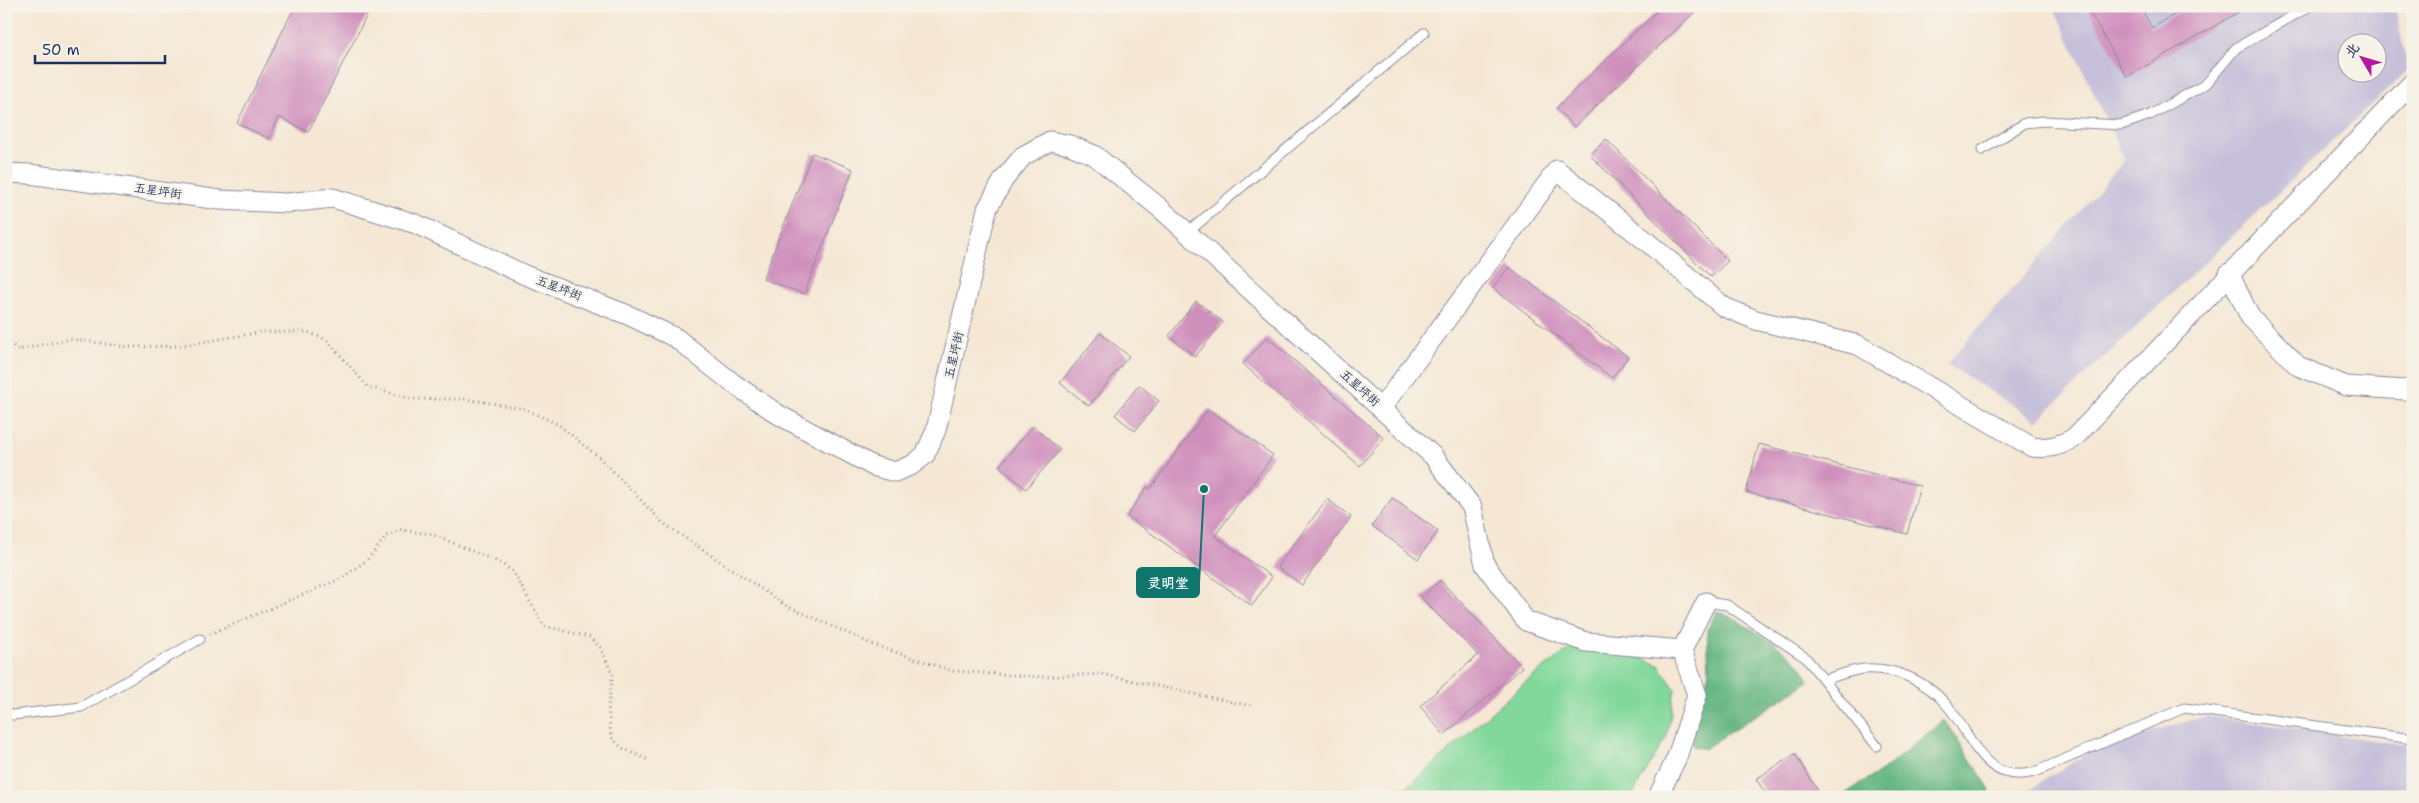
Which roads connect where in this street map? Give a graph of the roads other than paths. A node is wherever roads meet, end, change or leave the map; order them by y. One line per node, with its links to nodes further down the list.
1 (2310, 6): 4 (lane)
2 (1424, 33): 6 (lane)
3 (2413, 82): 7 (street)
4 (1982, 150)
5 (6, 173): 6 (street, 五星坪街)
6 (1187, 233): 9 (street, 五星坪街)
7 (2229, 273): 8 (street); 9 (street)
8 (2413, 387)
9 (1382, 407): 12 (street, 五星坪街)
10 (1706, 602): 12 (street); 13 (lane)
11 (200, 639): 14 (lane)
12 (1682, 650): 17 (street)
13 (1824, 680): 15 (lane); 16 (lane)
14 (6, 713)
15 (2413, 739)
16 (1877, 746)
17 (1658, 797)

